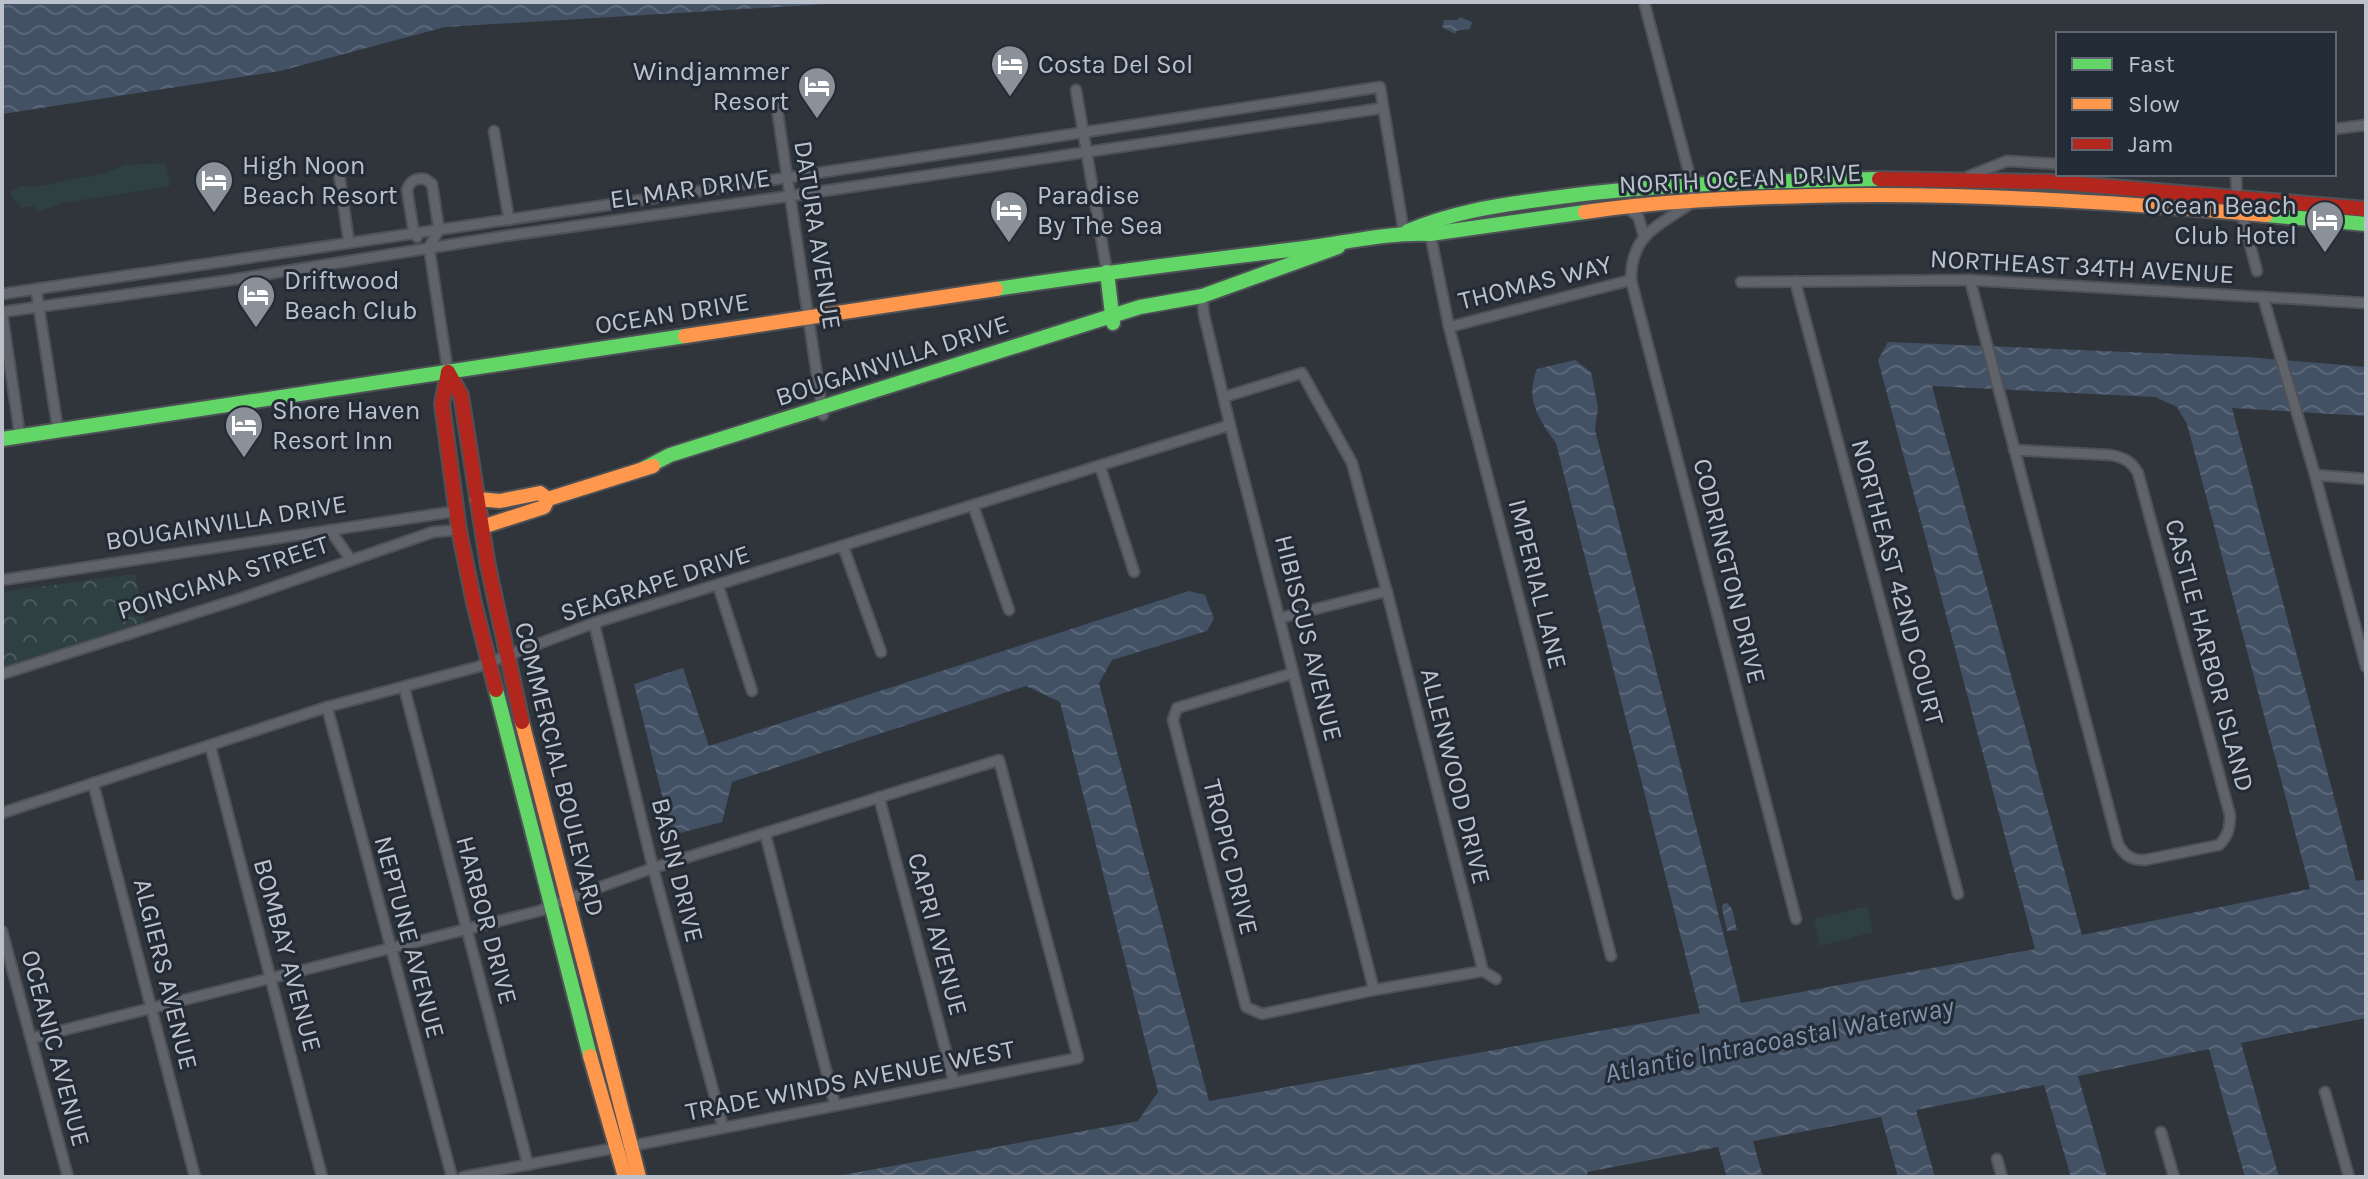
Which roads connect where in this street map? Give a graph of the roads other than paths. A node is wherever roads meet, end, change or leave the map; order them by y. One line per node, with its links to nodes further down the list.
1 (1644, 2): 15 (street)
2 (1076, 90): 8 (street)
3 (1383, 108): 8 (street, EL MAR DRIVE); 9 (street, EL MAR DRIVE); 26 (street)
4 (777, 109): 12 (street, DATURA AVENUE)
5 (2366, 125): 6 (street)
6 (2336, 129)
7 (494, 131): 22 (street)
8 (1083, 131): 9 (street); 12 (street, EL MAR DRIVE)
9 (1087, 152): 16 (street, EL MAR DRIVE); 34 (street)
10 (2056, 164): 14 (street)
11 (339, 173): 29 (street)
12 (787, 176): 16 (street, DATURA AVENUE); 22 (street, EL MAR DRIVE)
13 (2236, 176): 17 (street)
14 (1962, 179): 15 (main road, NORTH OCEAN DRIVE); 17 (main road, NORTH OCEAN DRIVE)
15 (1692, 184): 18 (street); 24 (main road, NORTH OCEAN DRIVE)
16 (790, 196): 31 (street, EL MAR DRIVE); 48 (street, DATURA AVENUE)
17 (2237, 197): 20 (main road, NORTH OCEAN DRIVE); 21 (street)
18 (1693, 202): 19 (main road, NORTH OCEAN DRIVE); 21 (main road, NORTH OCEAN DRIVE); 28 (street)
19 (1623, 206): 24 (main road, NORTH OCEAN DRIVE); 28 (street)
20 (2366, 209)
21 (2243, 213): 23 (main road, NORTH OCEAN DRIVE); 33 (street)
22 (509, 220): 25 (street, EL MAR DRIVE)
23 (2366, 224)
24 (1429, 227): 26 (main road, NORTH OCEAN DRIVE); 51 (street, IMPERIAL LANE)
25 (439, 230): 27 (street, EL MAR DRIVE); 27 (street); 31 (street)
26 (1404, 233): 30 (main road, NORTH OCEAN DRIVE)
27 (414, 234): 29 (street, EL MAR DRIVE); 31 (street)
28 (1644, 236): 35 (street, CODRINGTON DRIVE)
29 (349, 243): 32 (street, EL MAR DRIVE)
30 (1349, 243): 34 (main road, OCEAN DRIVE); 43 (main road, BOUGAINVILLA DRIVE)
31 (429, 247): 37 (street, EL MAR DRIVE); 52 (street, COMMERCIAL BOULEVARD)
32 (221, 262): 37 (street); 40 (street, EL MAR DRIVE)
33 (2257, 271)
34 (1107, 272): 41 (main road); 48 (main road, OCEAN DRIVE)
35 (1631, 280): 51 (street, THOMAS WAY); 99 (street, CODRINGTON DRIVE)
36 (1970, 280): 38 (street, NORTHEAST 34TH AVENUE); 44 (street, NORTHEAST 34TH AVENUE); 59 (street, CASTLE HARBOR ISLAND)
37 (224, 281): 46 (street, EL MAR DRIVE)
38 (1795, 281): 39 (street, NORTHEAST 34TH AVENUE); 96 (street, NORTHEAST 42ND COURT)
39 (1741, 282)
40 (36, 289): 42 (street, EL MAR DRIVE); 46 (street)
41 (1109, 292): 49 (main road); 50 (main road)
42 (2, 294)
43 (1202, 296): 49 (main road, BOUGAINVILLA DRIVE); 53 (street, HIBISCUS AVENUE)
44 (2263, 297): 45 (street, NORTHEAST 34TH AVENUE); 61 (street)
45 (2366, 303)
46 (39, 308): 47 (street, EL MAR DRIVE); 56 (street)
47 (2, 312): 57 (street)
48 (808, 317): 52 (main road, OCEAN DRIVE); 54 (street, DATURA AVENUE)
49 (1112, 320): 50 (main road, BOUGAINVILLA DRIVE); 54 (main road, BOUGAINVILLA DRIVE)
50 (1085, 323): 54 (main road, BOUGAINVILLA DRIVE)
51 (1449, 327): 103 (street, IMPERIAL LANE)
52 (448, 372): 56 (main road, OCEAN DRIVE); 63 (main road, COMMERCIAL BOULEVARD); 66 (main road, COMMERCIAL BOULEVARD)
53 (1224, 397): 55 (street, HIBISCUS AVENUE); 77 (street, ALLENWOOD DRIVE)
54 (822, 410): 64 (main road, BOUGAINVILLA DRIVE)
55 (1230, 425): 60 (street, SEAGRAPE DRIVE); 79 (street, HIBISCUS AVENUE)
56 (58, 430): 57 (main road, OCEAN DRIVE)
57 (20, 436): 58 (main road, OCEAN DRIVE)
58 (2, 439)
59 (2014, 450): 59 (street, CASTLE HARBOR ISLAND)
60 (1100, 466): 65 (street, SEAGRAPE DRIVE); 74 (street)
61 (2315, 475): 62 (street); 84 (street)
62 (2366, 479)
63 (477, 499): 64 (main road, BOUGAINVILLA DRIVE); 68 (main road, COMMERCIAL BOULEVARD)
64 (548, 499): 68 (main road)
65 (973, 505): 72 (street, SEAGRAPE DRIVE); 78 (street)
66 (457, 511): 67 (street, BOUGAINVILLA DRIVE); 68 (main road); 70 (main road, COMMERCIAL BOULEVARD)
67 (419, 515): 69 (street, BOUGAINVILLA DRIVE); 71 (street)
68 (482, 527): 82 (main road, COMMERCIAL BOULEVARD)
69 (330, 530): 73 (street); 75 (street, BOUGAINVILLA DRIVE)
70 (459, 530): 71 (street, POINCIANA STREET); 83 (main road, COMMERCIAL BOULEVARD)
71 (426, 534): 73 (street, POINCIANA STREET)
72 (843, 546): 76 (street, SEAGRAPE DRIVE); 81 (street)
73 (356, 558): 86 (street, POINCIANA STREET)
74 (1134, 572)
75 (2, 580)
76 (718, 585): 80 (street, SEAGRAPE DRIVE); 88 (street)
77 (1387, 591): 79 (street); 104 (street, ALLENWOOD DRIVE)
78 (1009, 610)
79 (1280, 618): 85 (street, HIBISCUS AVENUE)
80 (594, 623): 82 (street, SEAGRAPE DRIVE); 95 (street, BASIN DRIVE)
81 (881, 652)
82 (507, 655): 83 (street, SEAGRAPE DRIVE); 97 (main road, COMMERCIAL BOULEVARD)
83 (489, 663): 87 (street, SEAGRAPE DRIVE); 98 (main road, COMMERCIAL BOULEVARD)
84 (2366, 667)
85 (1293, 673): 107 (street, HIBISCUS AVENUE); 107 (street, TROPIC DRIVE)
86 (2, 674)
87 (404, 687): 89 (street, SEAGRAPE DRIVE); 100 (street, HARBOR DRIVE)
88 (752, 691)
89 (327, 707): 90 (street, SEAGRAPE DRIVE); 102 (street, NEPTUNE AVENUE)
90 (210, 745): 91 (street, SEAGRAPE DRIVE); 105 (street, BOMBAY AVENUE)
91 (93, 783): 93 (street, SEAGRAPE DRIVE); 108 (street, ALGIERS AVENUE)
92 (879, 797): 94 (street); 110 (street, CAPRI AVENUE); 110 (street, TRADE WINDS AVENUE WEST)
93 (2, 813)
94 (765, 833): 95 (street); 112 (street)
95 (653, 868): 97 (street); 113 (street, BASIN DRIVE)
96 (1958, 894)
97 (568, 899): 98 (street); 116 (main road, COMMERCIAL BOULEVARD)
98 (551, 906): 100 (street); 114 (main road, COMMERCIAL BOULEVARD)
99 (1796, 919)
100 (467, 930): 102 (street); 119 (street, HARBOR DRIVE)
101 (2, 931): 109 (street, OCEANIC AVENUE)
102 (391, 949): 105 (street); 123 (street, NEPTUNE AVENUE)
103 (1611, 956)
104 (1483, 971): 106 (street); 107 (street)
105 (272, 979): 108 (street); 122 (street, BOMBAY AVENUE)
106 (1496, 979)
107 (1374, 990)
108 (152, 1008): 109 (street); 121 (street, ALGIERS AVENUE)
109 (32, 1038): 120 (street, OCEANIC AVENUE)
110 (954, 1082): 112 (street, TRADE WINDS AVENUE WEST)
111 (2325, 1092): 129 (street)
112 (835, 1105): 113 (street, TRADE WINDS AVENUE WEST)
113 (723, 1127): 116 (street, TRADE WINDS AVENUE WEST)
114 (609, 1129): 116 (main road); 117 (main road, COMMERCIAL BOULEVARD)
115 (2161, 1132): 128 (street)
116 (631, 1146): 126 (main road, COMMERCIAL BOULEVARD)
117 (615, 1148): 119 (street); 125 (main road, COMMERCIAL BOULEVARD)
118 (1997, 1159): 127 (street)
119 (528, 1165): 124 (street)
120 (68, 1177)
121 (195, 1177)
122 (322, 1177)
123 (452, 1177)
124 (463, 1177)
125 (625, 1177)
126 (639, 1177)
127 (2002, 1177)
128 (2174, 1177)
129 (2349, 1177)

